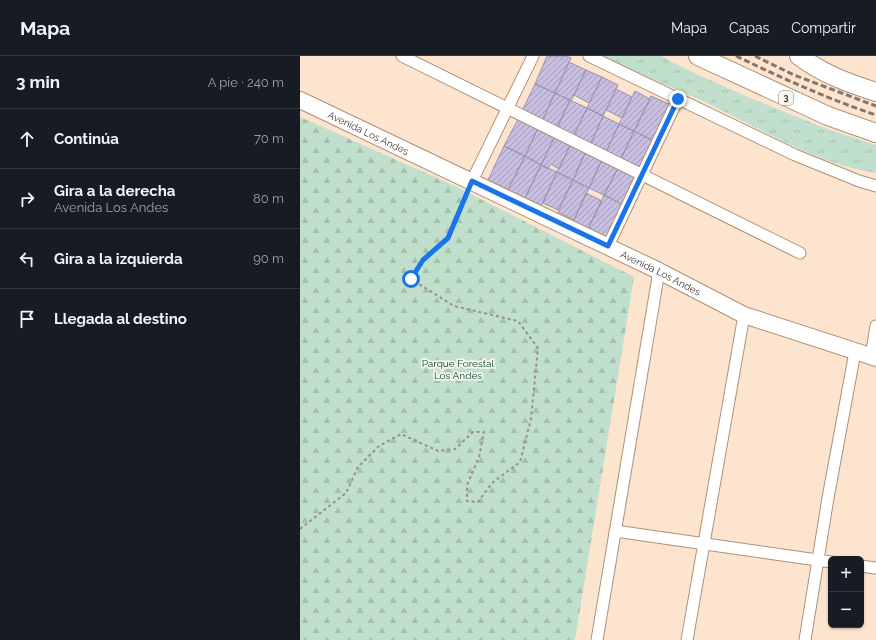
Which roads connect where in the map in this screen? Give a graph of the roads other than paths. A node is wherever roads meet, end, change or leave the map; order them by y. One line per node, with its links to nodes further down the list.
1 (402, 56): 11 (street)
2 (533, 56): 11 (street)
3 (589, 56): 9 (street)
4 (698, 56): 12 (main road, 3)
5 (720, 56): 12 (main road)
6 (799, 56): 8 (main road)
7 (815, 56): 8 (main road)
8 (876, 91)
9 (678, 99): 14 (street); 16 (street)
10 (300, 100): 15 (street, Avenida Los Andes)
11 (508, 108): 14 (street); 15 (street)
12 (828, 116): 13 (main road, 3)
13 (876, 133)
14 (642, 175): 17 (street); 18 (street)
15 (472, 181): 17 (street, Avenida Los Andes)
16 (876, 186)
17 (608, 246): 19 (street, Avenida Los Andes)
18 (800, 253)
19 (659, 271): 20 (street, Avenida Los Andes); 24 (street)
20 (744, 315): 22 (street, Avenida Los Andes); 25 (street)
21 (876, 326): 23 (street)
22 (855, 352): 23 (street, Avenida Los Andes); 26 (street)
23 (874, 358)
24 (616, 530): 25 (street); 30 (street)
25 (703, 544): 26 (street); 31 (street)
26 (818, 560): 27 (street); 32 (street)
27 (828, 562)
28 (864, 566): 29 (street)
29 (876, 568)
30 (597, 640)
31 (687, 640)
32 (805, 640)

